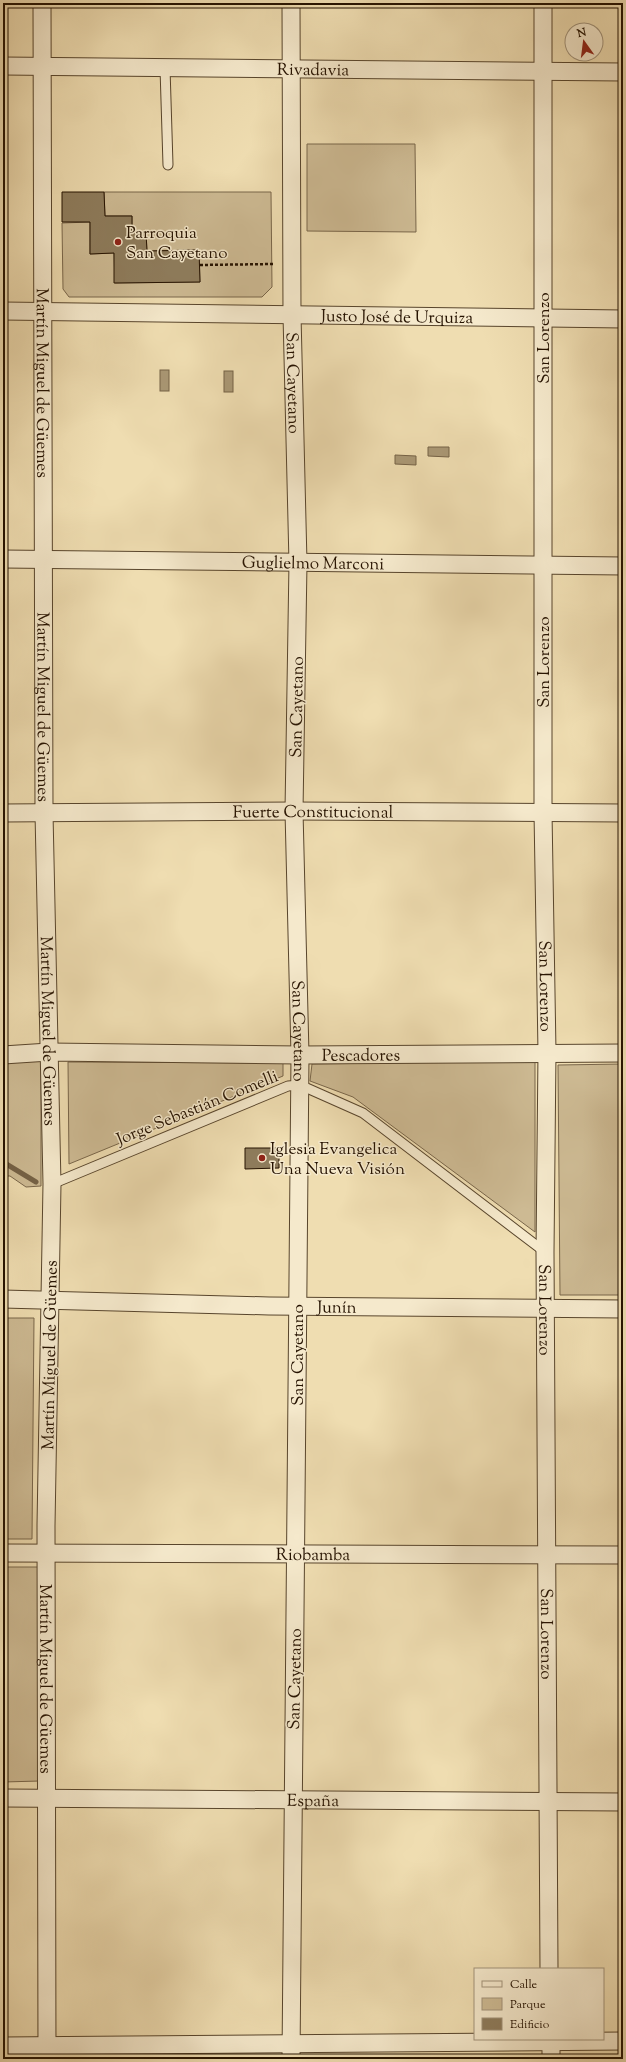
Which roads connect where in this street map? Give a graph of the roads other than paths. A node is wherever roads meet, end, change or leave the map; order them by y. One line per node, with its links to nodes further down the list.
1 (42, 3): 5 (street, Martín Miguel de Güemes)
2 (291, 3): 7 (street, San Cayetano)
3 (543, 3): 8 (street, San Lorenzo)
4 (3, 66): 5 (street, Rivadavia)
5 (42, 66): 6 (street, Rivadavia); 12 (street, Martín Miguel de Güemes)
6 (165, 68): 7 (street, Rivadavia); 10 (lane)
7 (290, 69): 8 (street, Rivadavia); 13 (street, San Cayetano)
8 (544, 71): 9 (street, Rivadavia); 14 (street, San Lorenzo)
9 (623, 72)
10 (168, 166)
11 (3, 311): 12 (street, Justo José de Urquiza)
12 (43, 311): 13 (street, Justo José de Urquiza); 17 (street, Martín Miguel de Güemes)
13 (292, 315): 14 (street, Justo José de Urquiza); 18 (street, San Cayetano)
14 (543, 318): 15 (street, Justo José de Urquiza); 19 (street, San Lorenzo)
15 (623, 318)
16 (3, 560): 17 (street, Guglielmo Marconi)
17 (44, 560): 18 (street, Guglielmo Marconi); 24 (street, Martín Miguel de Güemes)
18 (298, 563): 19 (street, Guglielmo Marconi); 21 (street, San Cayetano)
19 (543, 565): 20 (street, Guglielmo Marconi); 23 (street, San Lorenzo)
20 (623, 566)
21 (294, 811): 23 (street, Fuerte Constitucional); 24 (street, Fuerte Constitucional); 30 (street, San Cayetano)
22 (3, 812): 24 (street, Fuerte Constitucional)
23 (543, 812): 25 (street, Fuerte Constitucional); 27 (street, San Lorenzo)
24 (44, 813): 26 (street, Martín Miguel de Güemes)
25 (623, 813)
26 (49, 1052): 29 (street, Pescadores); 30 (street, Pescadores); 32 (street, Martín Miguel de Güemes)
27 (547, 1052): 28 (street, Pescadores); 30 (street, Pescadores); 33 (street, San Lorenzo)
28 (623, 1053)
29 (3, 1055)
30 (300, 1055): 31 (street, San Cayetano)
31 (300, 1085): 32 (lane, Jorge Sebastián Comelli); 33 (lane, Jorge Sebastián Comelli); 36 (street, San Cayetano)
32 (52, 1184): 35 (street, Martín Miguel de Güemes)
33 (545, 1252): 37 (street, San Lorenzo)
34 (3, 1299): 35 (street, Junín)
35 (51, 1300): 36 (street, Junín); 40 (street, Martín Miguel de Güemes)
36 (298, 1306): 37 (street, Junín); 41 (street, San Cayetano)
37 (546, 1308): 38 (street, Junín); 42 (street, San Lorenzo)
38 (623, 1308)
39 (3, 1553): 40 (street, Riobamba)
40 (46, 1553): 41 (street, Riobamba); 45 (street, Martín Miguel de Güemes)
41 (296, 1554): 42 (street, Riobamba); 46 (street, San Cayetano)
42 (547, 1554): 43 (street, Riobamba); 47 (street, San Lorenzo)
43 (623, 1555)
44 (3, 1798): 45 (street, España)
45 (46, 1799): 46 (street, España); 54 (street, Martín Miguel de Güemes)
46 (294, 1799): 47 (street, España); 53 (street, San Cayetano)
47 (548, 1802): 48 (street, España); 49 (street, San Lorenzo)
48 (623, 1802)
49 (549, 1968)
50 (551, 2040): 51 (street); 53 (street); 55 (street)
51 (623, 2041)
52 (3, 2046): 54 (street)
53 (291, 2052): 54 (street)
54 (47, 2053)
55 (551, 2059)

